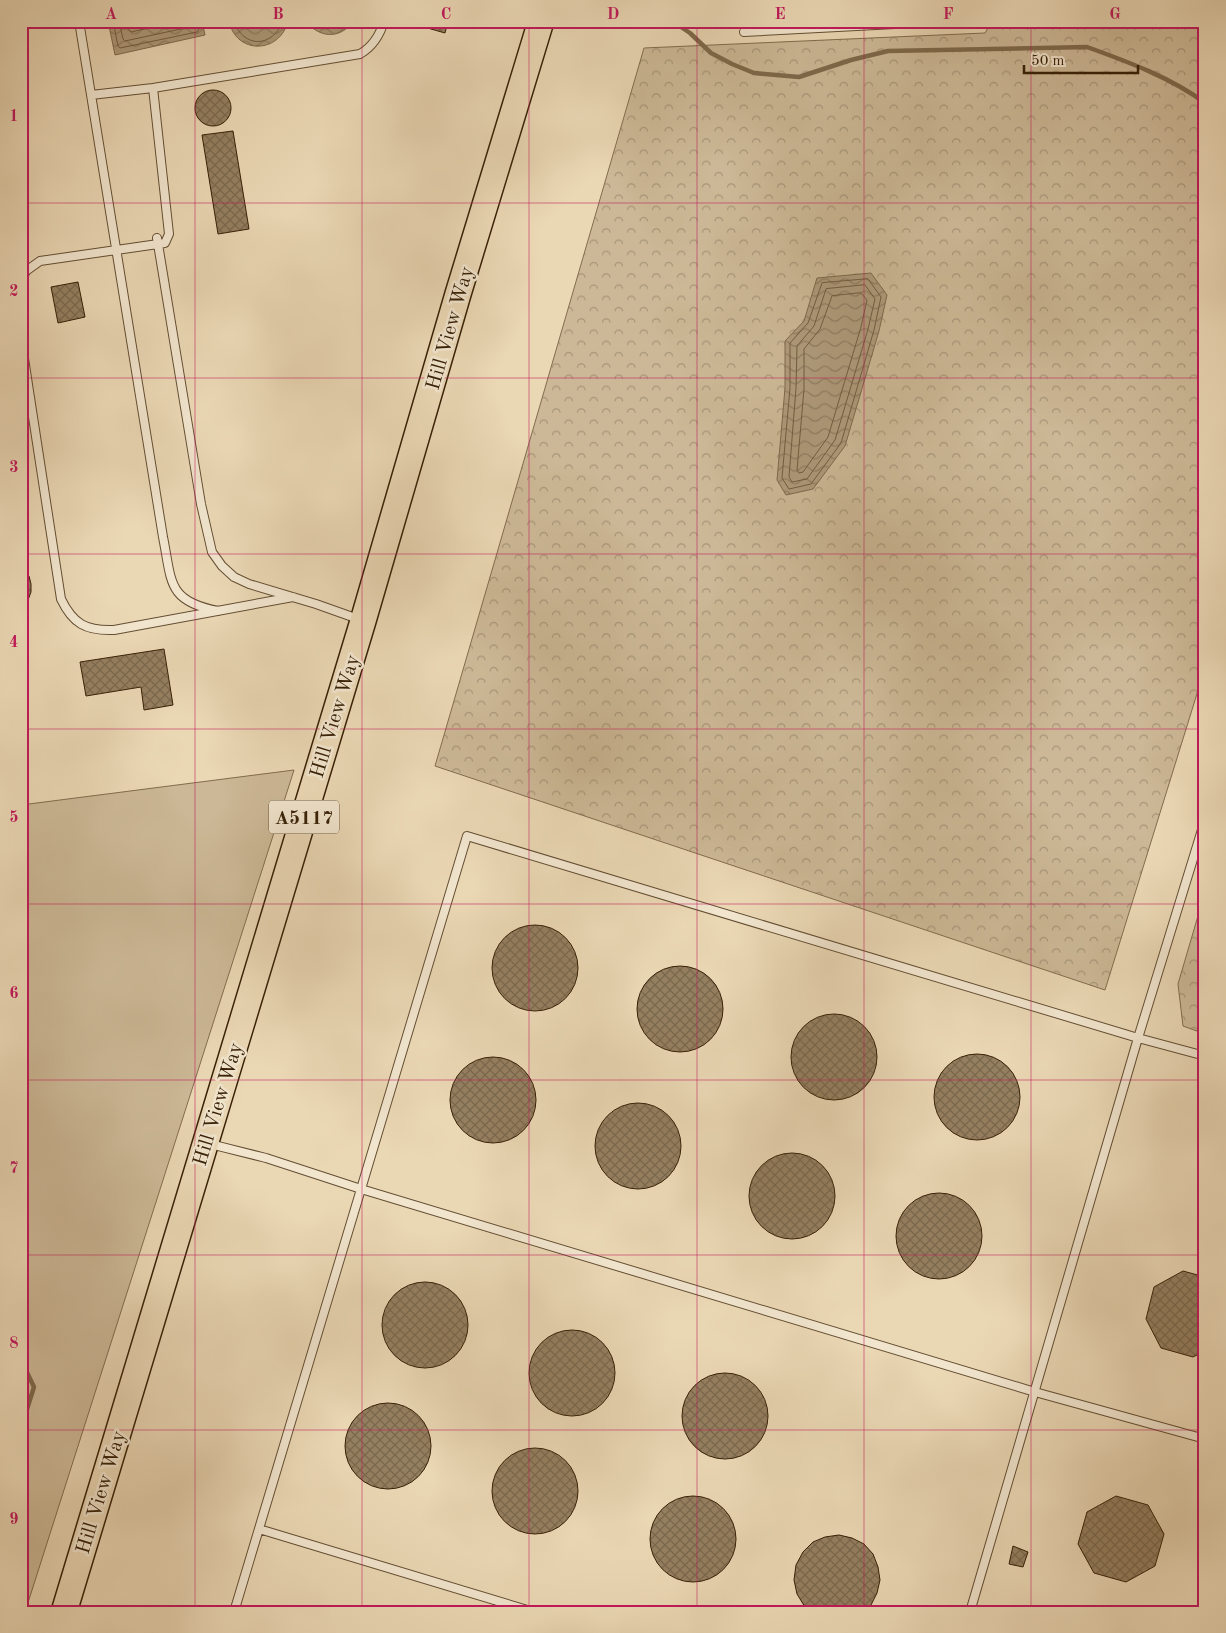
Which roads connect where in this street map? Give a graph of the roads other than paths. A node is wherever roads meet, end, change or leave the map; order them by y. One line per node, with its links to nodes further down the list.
1 (79, 21): 7 (lane)
2 (384, 21): 6 (lane)
3 (541, 21): 14 (main road, Hill View Way / A5117)
4 (952, 21): 5 (lane)
5 (744, 32)
6 (153, 88): 7 (lane); 8 (lane)
7 (91, 95): 9 (lane)
8 (157, 241): 9 (lane); 12 (lane)
9 (116, 250): 10 (lane); 13 (lane)
10 (21, 281)
11 (21, 339): 13 (lane)
12 (293, 597): 13 (lane); 14 (lane)
13 (218, 611)
14 (363, 621): 18 (main road, Hill View Way / A5117)
15 (1205, 820): 16 (lane)
16 (1138, 1038): 17 (lane); 19 (lane); 20 (lane)
17 (1205, 1056)
18 (206, 1143): 19 (lane); 23 (main road, Hill View Way / A5117)
19 (361, 1188): 20 (lane); 22 (lane)
20 (1035, 1392): 21 (lane); 26 (lane)
21 (1205, 1439)
22 (259, 1529): 24 (lane); 25 (lane)
23 (64, 1612)
24 (234, 1612)
25 (534, 1612)
26 (970, 1612)

